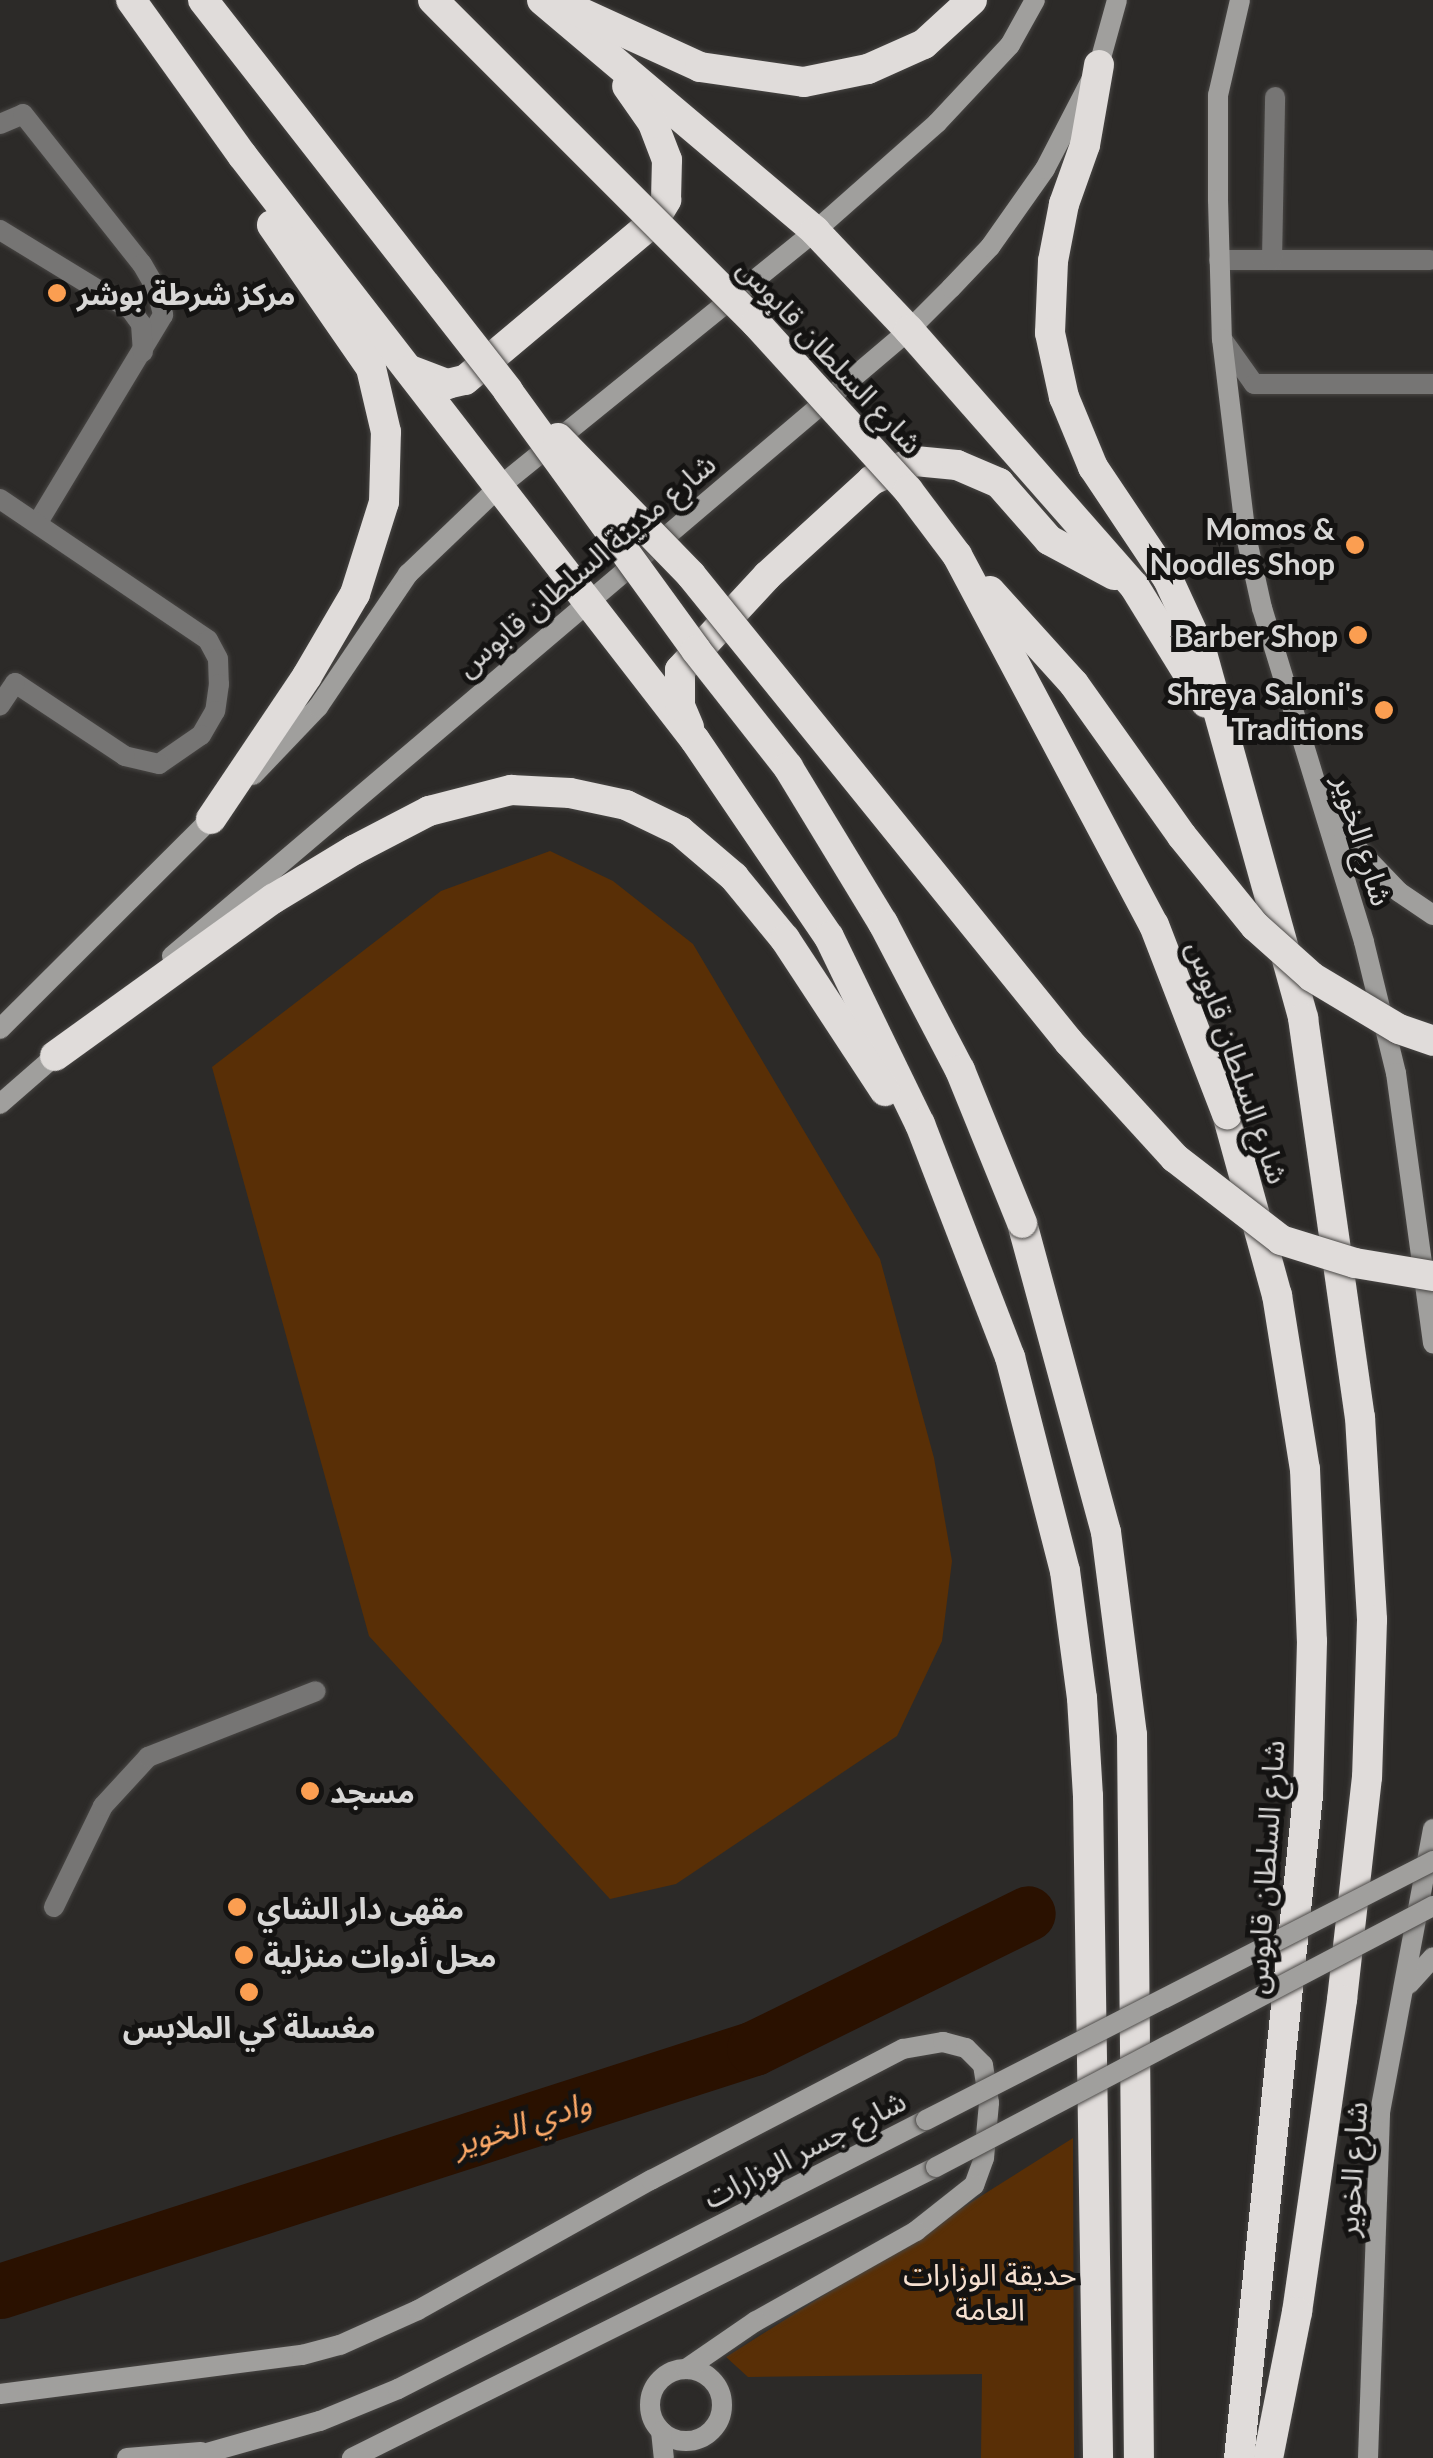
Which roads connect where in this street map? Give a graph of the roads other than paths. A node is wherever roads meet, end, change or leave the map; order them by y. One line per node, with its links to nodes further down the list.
1 (131, 0): 14 (highway)
2 (203, 0): 25 (highway, bridge)
3 (433, 0): 29 (highway, شارع السلطان قابوس, bridge)
4 (542, 0): 10 (highway)
5 (554, 0): 6 (highway)
6 (972, 0)
7 (1035, 0): 16 (main road)
8 (1117, 0): 11 (main road, شارع مدينة السلطان قابوس)
9 (1240, 0): 17 (main road, شارع الخوير)
10 (583, 33): 16 (highway); 23 (highway)
11 (1099, 65): 20 (main road, شارع مدينة السلطان قابوس); 33 (highway)
12 (1275, 97): 18 (street)
13 (0, 124): 22 (street)
14 (242, 155): 23 (highway); 36 (highway)
15 (0, 230): 22 (street)
16 (815, 230): 20 (highway); 26 (main road)
17 (1218, 260): 18 (street); 21 (main road, شارع الخوير)
18 (1272, 260): 19 (street)
19 (1430, 260)
20 (909, 330): 30 (highway); 31 (main road, شارع مدينة السلطان قابوس)
21 (1222, 338): 24 (street); 35 (main road, شارع الخوير)
22 (144, 354): 28 (street)
23 (408, 369): 26 (highway)
24 (1433, 384)
25 (508, 392): 45 (highway, bridge); 64 (highway, bridge)
26 (499, 487): 31 (highway); 36 (main road)
27 (0, 499): 28 (street)
28 (38, 522): 32 (street)
29 (957, 554): 40 (highway, bridge); 65 (highway, شارع السلطان قابوس, bridge)
30 (1134, 586): 33 (highway); 34 (highway)
31 (585, 603): 34 (highway); 41 (main road, شارع مدينة السلطان قابوس)
32 (0, 706)
33 (1223, 731): 66 (highway)
34 (694, 740): 44 (highway)
35 (1319, 795): 37 (main road); 42 (main road, شارع الخوير)
36 (211, 819): 39 (main road)
37 (1433, 915)
38 (1433, 1024): 42 (main road)
39 (0, 1029)
40 (1433, 1041)
41 (55, 1056): 43 (main road, شارع مدينة السلطان قابوس); 44 (highway)
42 (1396, 1074): 46 (main road, شارع الخوير)
43 (0, 1104)
44 (938, 1177): 63 (highway)
45 (1433, 1276)
46 (1433, 1343)
47 (316, 1692): 50 (street)
48 (1433, 1830): 53 (main road, شارع الخوير)
49 (1433, 1861): 58 (main road, شارع جسر الوزارات, bridge)
50 (54, 1906)
51 (1433, 1906): 61 (main road, bridge)
52 (1433, 1956): 53 (main road)
53 (1407, 1986): 67 (main road, شارع الخوير)
54 (686, 2369): 55 (main road); 56 (main road); 57 (main road)
55 (0, 2394)
56 (660, 2432): 57 (main road); 62 (main road)
57 (698, 2449)
58 (212, 2452): 59 (main road); 60 (main road, شارع جسر الوزارات)
59 (127, 2458)
60 (190, 2458)
61 (352, 2458)
62 (664, 2458)
63 (1098, 2458)
64 (1139, 2458)
65 (1239, 2458)
66 (1268, 2458)
67 (1368, 2458)

